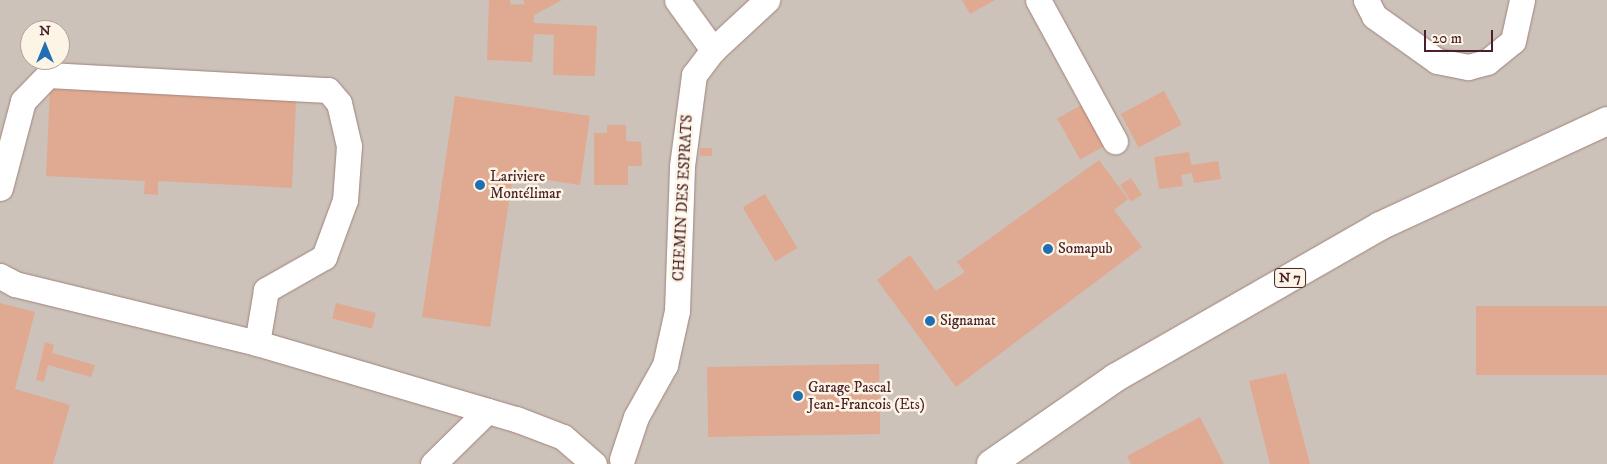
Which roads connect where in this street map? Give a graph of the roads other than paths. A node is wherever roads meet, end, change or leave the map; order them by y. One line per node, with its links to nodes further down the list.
1 (677, 0): 6 (street)
2 (766, 0): 6 (street, CHEMIN DES ESPRATS)
3 (1038, 0): 8 (street)
4 (1366, 0): 5 (street)
5 (1522, 0)
6 (713, 50): 13 (street, CHEMIN DES ESPRATS)
7 (1607, 121): 14 (main road, N 7)
8 (1116, 140)
9 (0, 188): 11 (street)
10 (0, 276): 11 (street)
11 (257, 343): 12 (street)
12 (487, 411): 15 (street); 16 (street)
13 (618, 462)
14 (990, 463)
15 (433, 464)
16 (594, 464)

